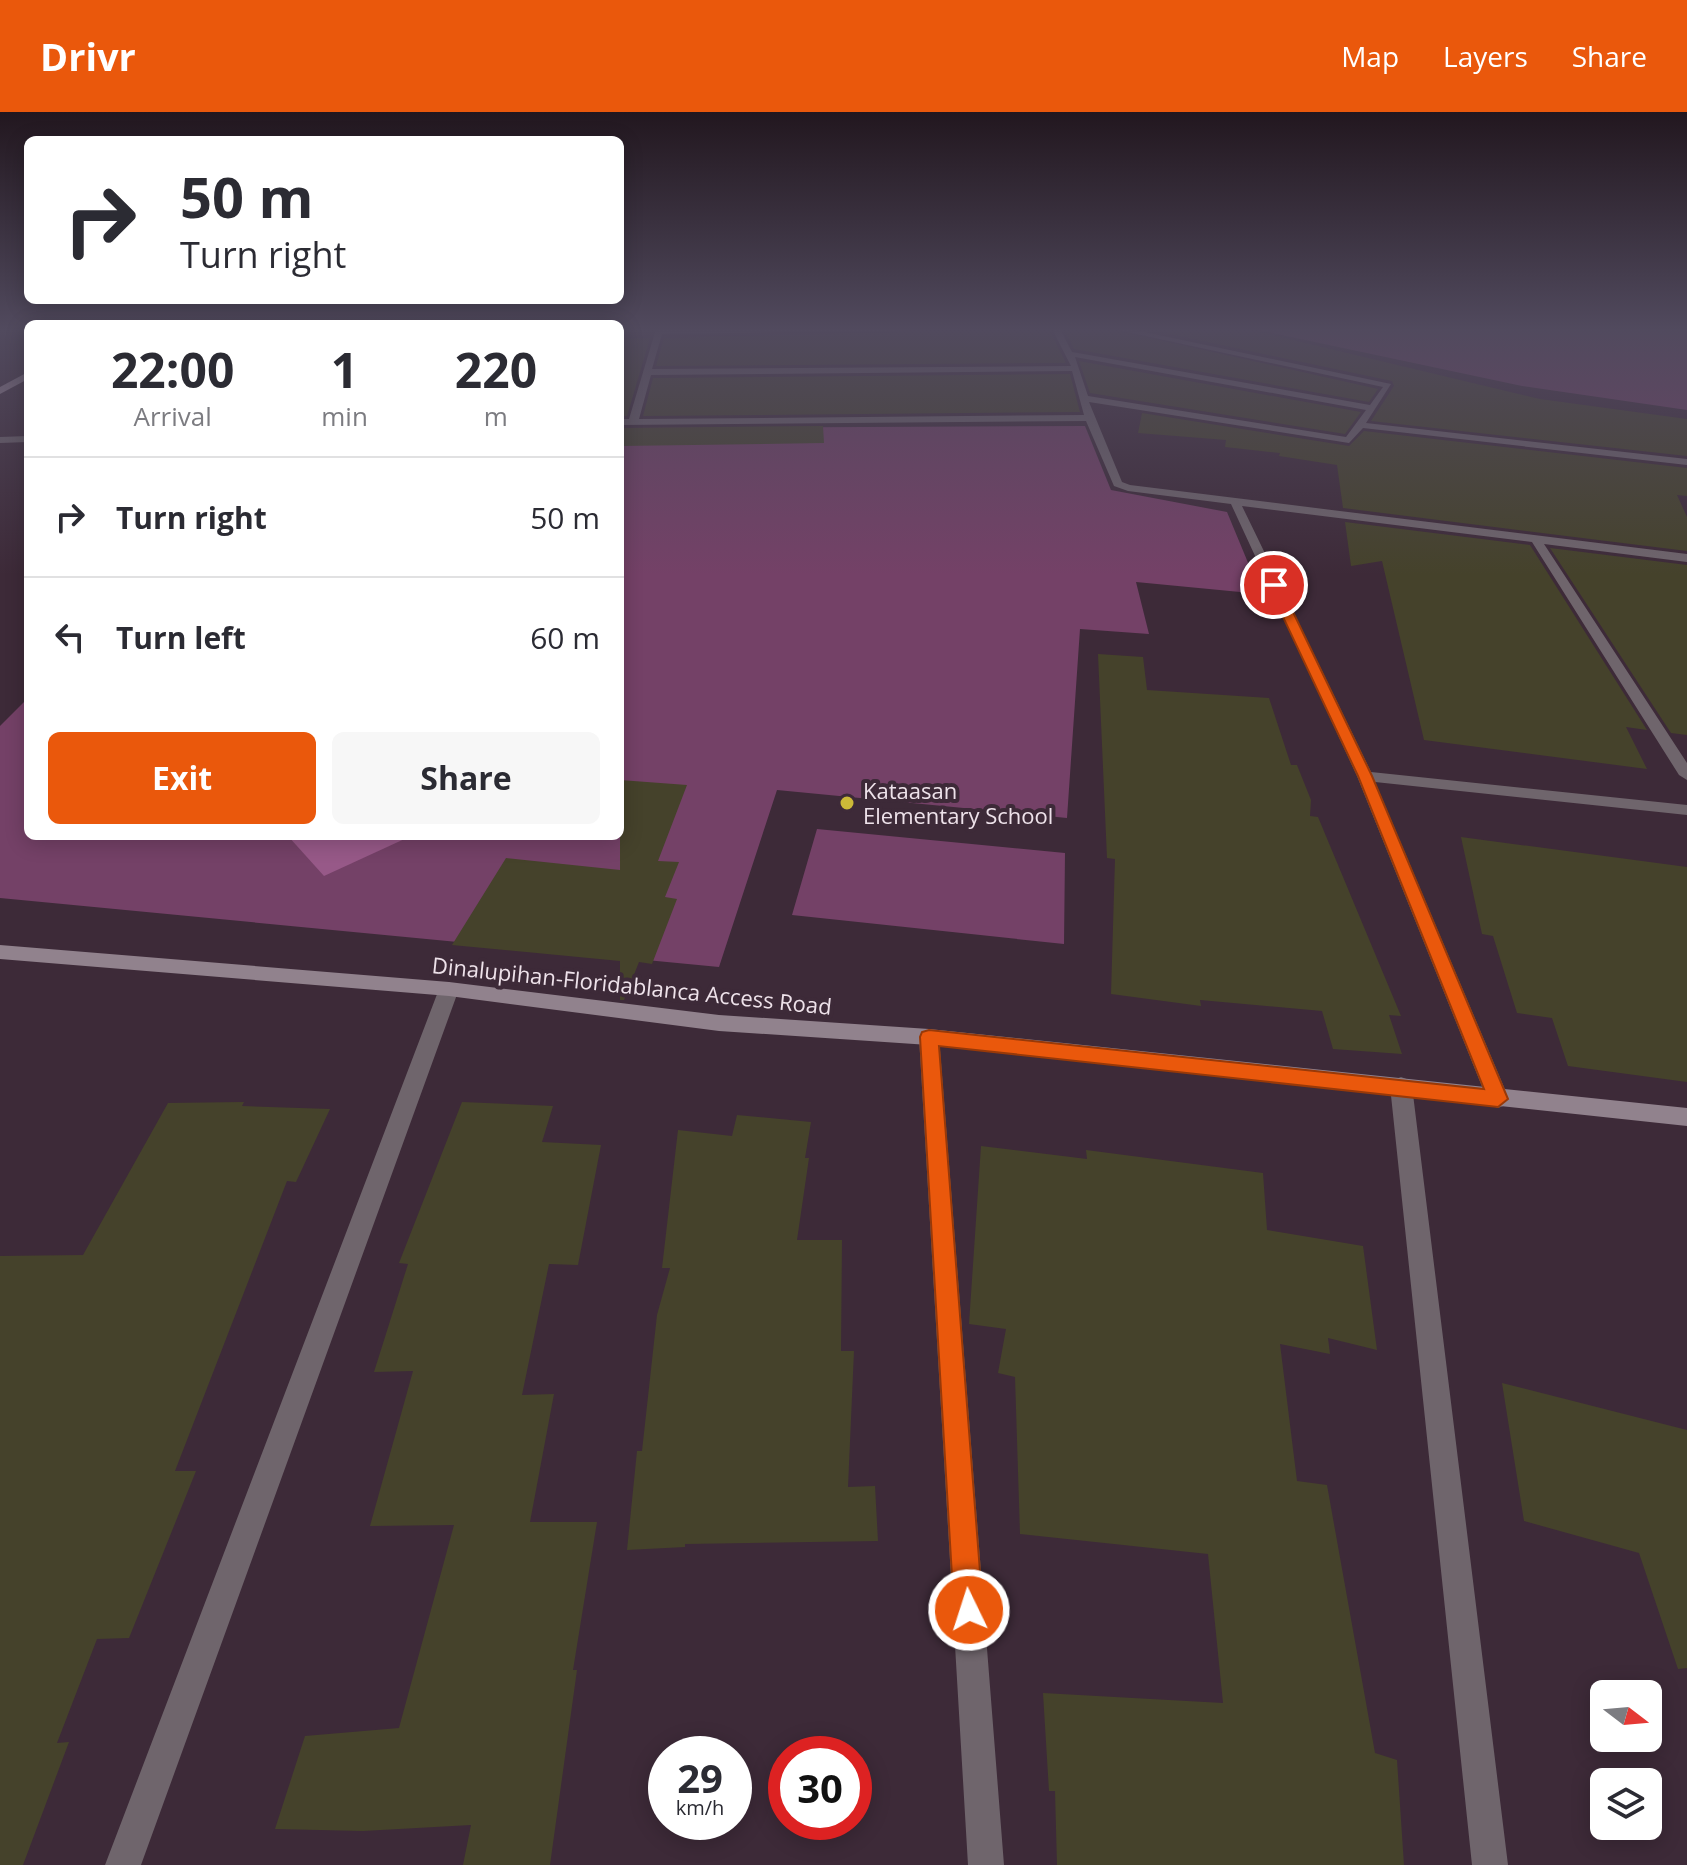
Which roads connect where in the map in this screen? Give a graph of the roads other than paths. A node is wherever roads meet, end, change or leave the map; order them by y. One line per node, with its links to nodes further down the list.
1 (636, 411): 7 (street)
2 (1087, 411): 5 (street)
3 (1165, 411): 8 (street)
4 (1370, 411): 8 (street)
5 (1089, 418): 7 (street); 12 (street)
6 (624, 422): 7 (street)
7 (633, 422)
8 (1362, 425): 11 (street)
9 (24, 439): 10 (street)
10 (0, 440)
11 (1687, 462)
12 (1235, 502): 13 (street); 16 (street)
13 (1535, 538): 14 (street); 15 (street)
14 (1687, 558)
15 (1687, 775)
16 (1365, 776): 17 (street); 22 (street)
17 (1687, 810)
18 (2, 954): 19 (main road, Dinalupihan-Floridablanca Access Road)
19 (449, 989): 20 (main road, Dinalupihan-Floridablanca Access Road); 24 (street)
20 (929, 1037): 21 (main road, Dinalupihan-Floridablanca Access Road); 25 (street)
21 (1401, 1086): 22 (main road, Dinalupihan-Floridablanca Access Road); 26 (street)
22 (1498, 1099): 23 (main road, Dinalupihan-Floridablanca Access Road)
23 (1687, 1117)
24 (123, 1865)
25 (986, 1865)
26 (1490, 1865)

